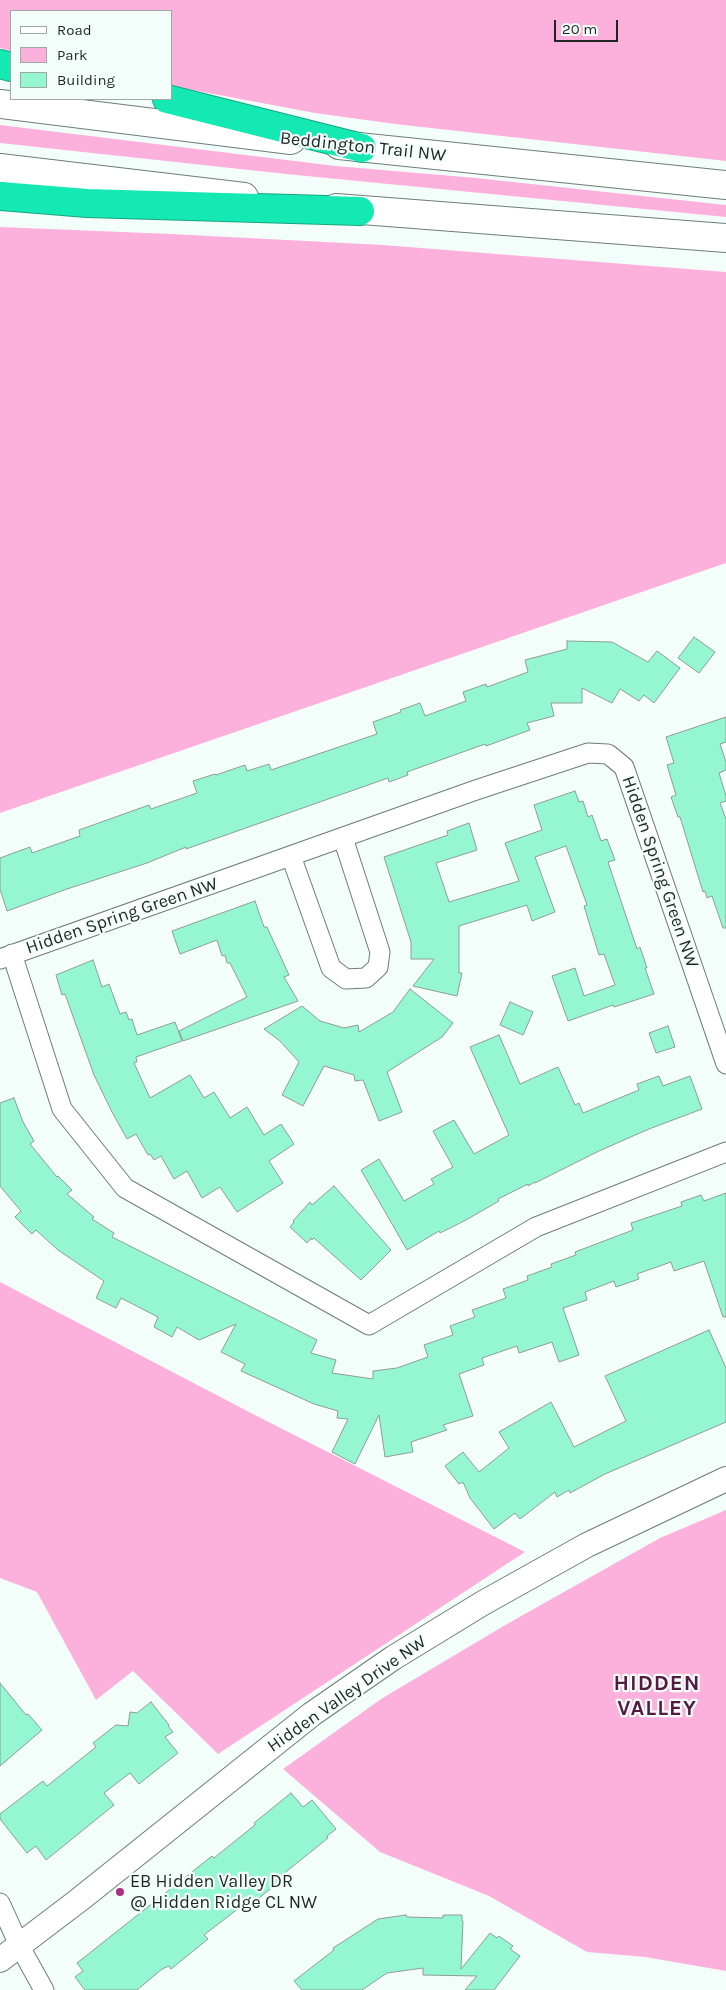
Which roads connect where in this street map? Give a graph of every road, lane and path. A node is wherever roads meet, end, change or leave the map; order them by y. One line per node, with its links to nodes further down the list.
1 (171, 100): 3 (highway)
2 (0, 104): 3 (main road, Beddington Trail NW)
3 (362, 148): 5 (main road, Beddington Trail NW)
4 (0, 168): 7 (main road)
5 (726, 185)
6 (0, 196): 7 (highway)
7 (360, 211): 8 (main road)
8 (726, 238)
9 (343, 838): 10 (street, Hidden Spring Green NW); 10 (street); 12 (street, Hidden Spring Green NW)
10 (291, 856): 11 (street, Hidden Spring Green NW)
11 (6, 956): 13 (street, Hidden Spring Green NW)
12 (726, 1064)
13 (726, 1152)
14 (726, 1478): 16 (street, Hidden Valley Drive NW)
15 (0, 1903): 16 (street)
16 (19, 1945): 17 (street, Hidden Valley Drive NW); 18 (street)
17 (0, 1960)
18 (44, 1990)

